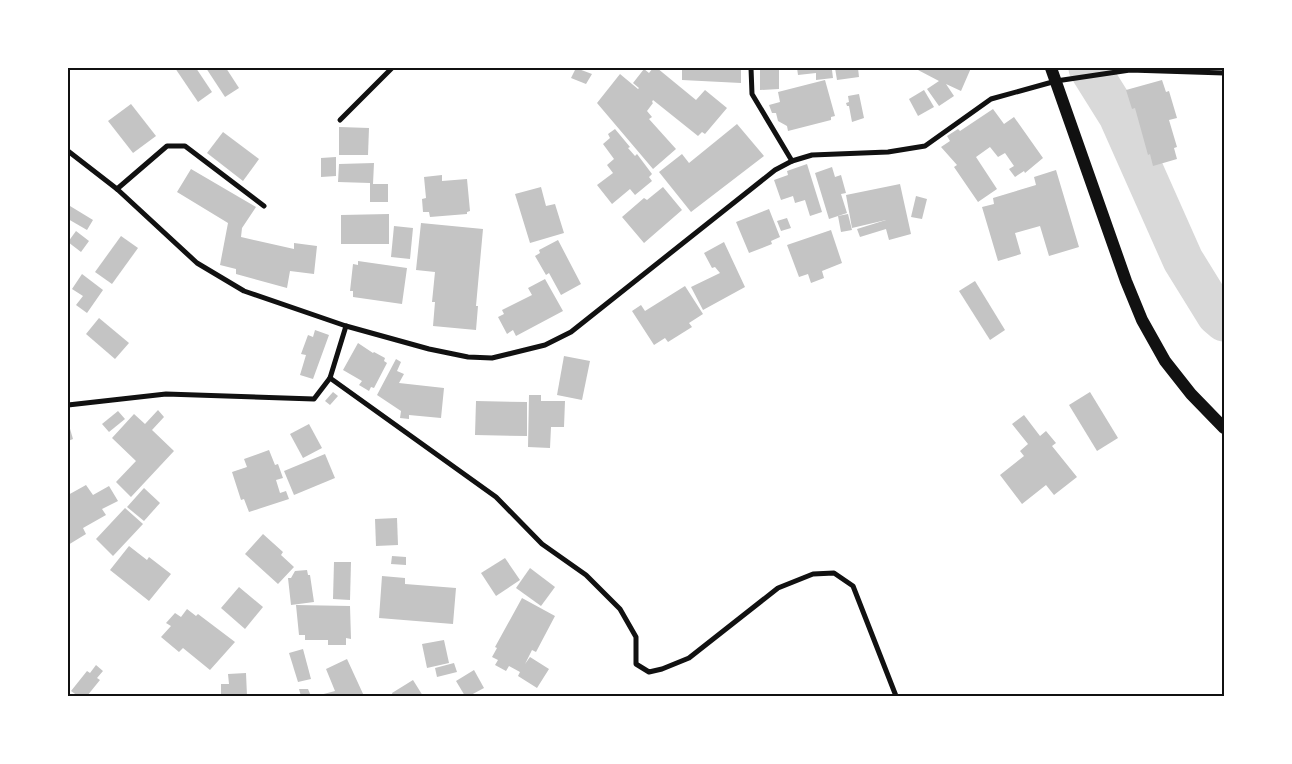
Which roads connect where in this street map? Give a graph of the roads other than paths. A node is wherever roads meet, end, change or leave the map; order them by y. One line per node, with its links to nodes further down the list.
1 (392, 68): 6 (street)
2 (751, 68): 8 (street)
3 (1051, 68): 5 (main road)
4 (1224, 73): 5 (street)
5 (1056, 81): 8 (street); 14 (main road)
6 (340, 120)
7 (68, 151): 9 (street)
8 (792, 161): 11 (street)
9 (117, 189): 10 (street); 11 (street)
10 (264, 206)
11 (346, 326): 12 (street)
12 (330, 378): 13 (street); 15 (street)
13 (68, 405)
14 (1224, 428)
15 (896, 696)

